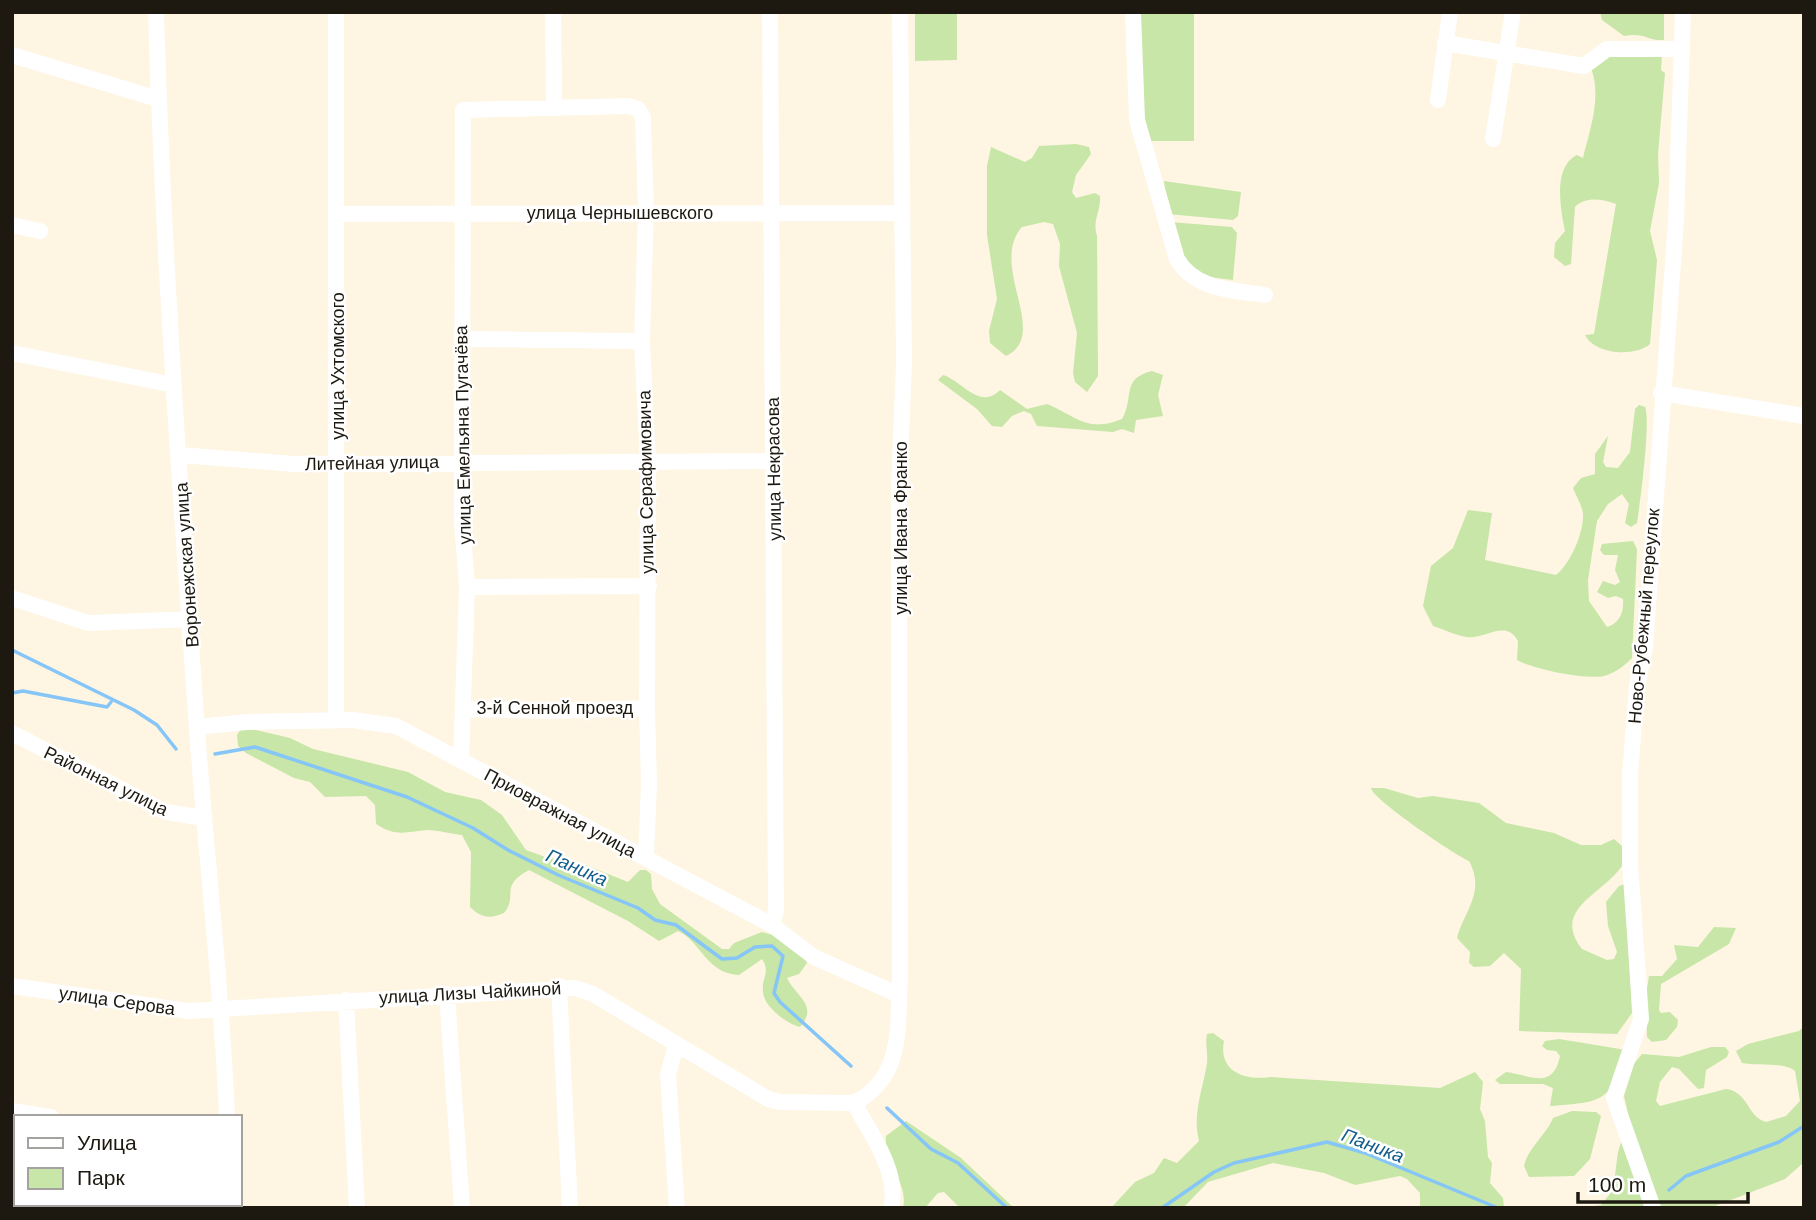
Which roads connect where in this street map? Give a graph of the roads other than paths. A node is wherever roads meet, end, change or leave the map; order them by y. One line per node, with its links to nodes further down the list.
1 (156, 12): 14 (street, Воронежская улица)
2 (336, 12): 22 (street, улица Ухтомского)
3 (553, 12): 16 (street)
4 (770, 12): 20 (street, улица Некрасова)
5 (900, 12): 21 (street, улица Ивана Франко)
6 (1133, 12): 25 (street)
7 (1450, 12): 10 (street)
8 (1513, 12): 12 (street)
9 (1683, 12): 11 (street, Ново-Рубежный переулок)
10 (1445, 43): 12 (street); 15 (street)
11 (1682, 48): 12 (street); 30 (street, Ново-Рубежный переулок)
12 (1505, 54): 17 (street)
13 (12, 55): 14 (street)
14 (158, 99): 29 (street, Воронежская улица)
15 (1438, 100)
16 (554, 107): 18 (street, улица Серафимовича); 19 (street, улица Емельяна Пугачёва)
17 (1493, 139)
18 (646, 211): 19 (street, улица Чернышевского); 20 (street, улица Чернышевского); 27 (street, улица Серафимовича)
19 (464, 213): 22 (street, улица Чернышевского); 26 (street, улица Емельяна Пугачёва)
20 (769, 213): 21 (street, улица Чернышевского); 35 (street, улица Некрасова)
21 (902, 213): 53 (street, улица Ивана Франко)
22 (337, 214): 36 (street, улица Ухтомского)
23 (12, 225): 24 (street)
24 (40, 231)
25 (1265, 295)
26 (462, 339): 27 (street); 34 (street, улица Емельяна Пугачёва)
27 (642, 341): 33 (street, улица Серафимовича)
28 (12, 354): 29 (street)
29 (174, 385): 32 (street, Воронежская улица)
30 (1661, 393): 31 (street); 66 (street, Ново-Рубежный переулок)
31 (1804, 416)
32 (180, 455): 36 (street, Литейная улица); 40 (street, Воронежская улица)
33 (648, 460): 34 (street, Литейная улица); 35 (street, Литейная улица); 37 (street, улица Серафимовича)
34 (463, 461): 36 (street, Литейная улица); 38 (street, улица Емельяна Пугачёва)
35 (774, 461): 49 (street, улица Некрасова)
36 (338, 462): 43 (street, улица Ухтомского)
37 (649, 586): 38 (street); 41 (street, улица Серафимовича)
38 (467, 587): 42 (street, улица Емельяна Пугачёва)
39 (12, 598): 40 (street)
40 (191, 619): 44 (street, Воронежская улица)
41 (647, 708): 42 (street, 3-й Сенной проезд); 48 (street, улица Серафимовича)
42 (464, 709): 46 (street, улица Емельяна Пугачёва)
43 (336, 720): 44 (street, Приовражная улица); 46 (street, Приовражная улица)
44 (197, 727): 47 (street, Воронежская улица)
45 (12, 733): 47 (street, Районная улица)
46 (461, 760): 48 (street, Приовражная улица)
47 (204, 818): 55 (street, Воронежская улица)
48 (646, 858): 49 (street, Приовражная улица)
49 (772, 925): 53 (street, Приовражная улица)
50 (12, 986): 55 (street, улица Серова)
51 (559, 986): 52 (street, улица Лизы Чайкиной); 56 (street, улица Лизы Чайкиной); 63 (street)
52 (447, 994): 54 (street, улица Лизы Чайкиной); 62 (street)
53 (899, 995): 57 (street, улица Ивана Франко)
54 (346, 1000): 55 (street, улица Лизы Чайкиной); 61 (street)
55 (222, 1007): 60 (street, Воронежская улица)
56 (676, 1045): 57 (street, улица Лизы Чайкиной); 64 (street)
57 (855, 1103): 65 (street)
58 (12, 1111): 59 (street)
59 (38, 1115)
60 (227, 1115)
61 (357, 1208)
62 (462, 1208)
63 (570, 1208)
64 (677, 1208)
65 (891, 1208)
66 (1653, 1208)

